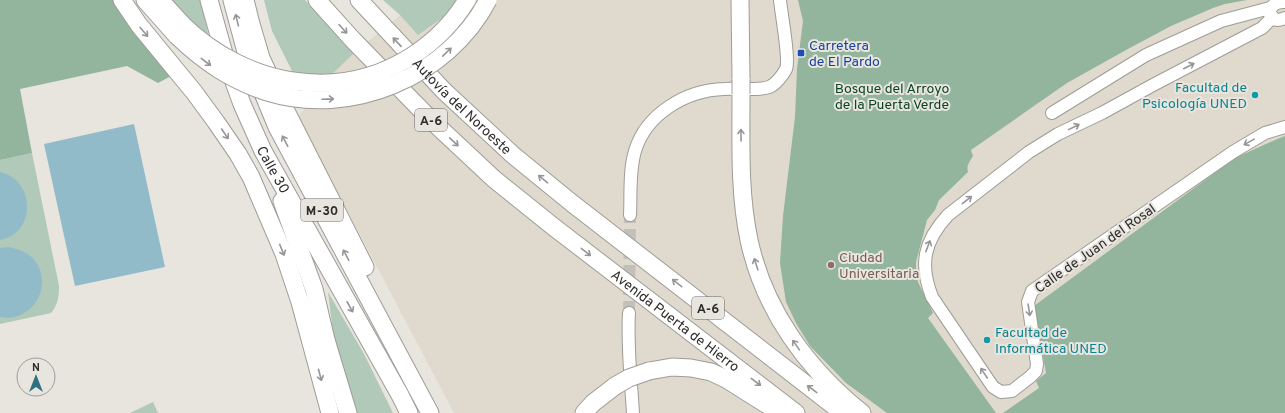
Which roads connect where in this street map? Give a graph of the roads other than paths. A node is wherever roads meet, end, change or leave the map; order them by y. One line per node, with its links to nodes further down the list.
1 (122, 0): 24 (highway, one-way to 24)
2 (145, 0): 16 (highway)
3 (160, 0): 16 (highway)
4 (209, 0): 20 (highway, Calle 30 / M-30)
5 (232, 0): 27 (highway, Calle 30 / M-30, one-way to 5)
6 (245, 0): 17 (highway)
7 (251, 0): 17 (highway)
8 (317, 0): 32 (highway, Avenida Puerta de Hierro / A-6, one-way to 32)
9 (359, 0): 21 (highway, Autovía del Noroeste / A-6, one-way to 9)
10 (467, 0): 16 (highway, bridge)
11 (488, 0): 16 (highway, one-way to 11, bridge)
12 (740, 0): 34 (highway, one-way to 12)
13 (780, 0): 22 (street)
14 (1285, 2): 15 (street)
15 (1276, 14): 18 (street); 19 (street, Calle de Juan del Rosal, one-way to 15)
16 (180, 30)
17 (261, 58): 28 (highway)
18 (1052, 113)
19 (1285, 127)
20 (263, 151): 25 (highway); 26 (highway, Calle 30 / M-30, one-way to 26)
21 (573, 204): 33 (highway, Avenida Puerta de Hierro / A-6, one-way to 21)
22 (630, 215)
23 (629, 313): 30 (street)
24 (330, 413)
25 (348, 413)
26 (409, 413)
27 (430, 413)
28 (440, 413)
29 (584, 413): 31 (highway, bridge)
30 (633, 413)
31 (780, 413)
32 (796, 413)
33 (843, 413)
34 (862, 413)

